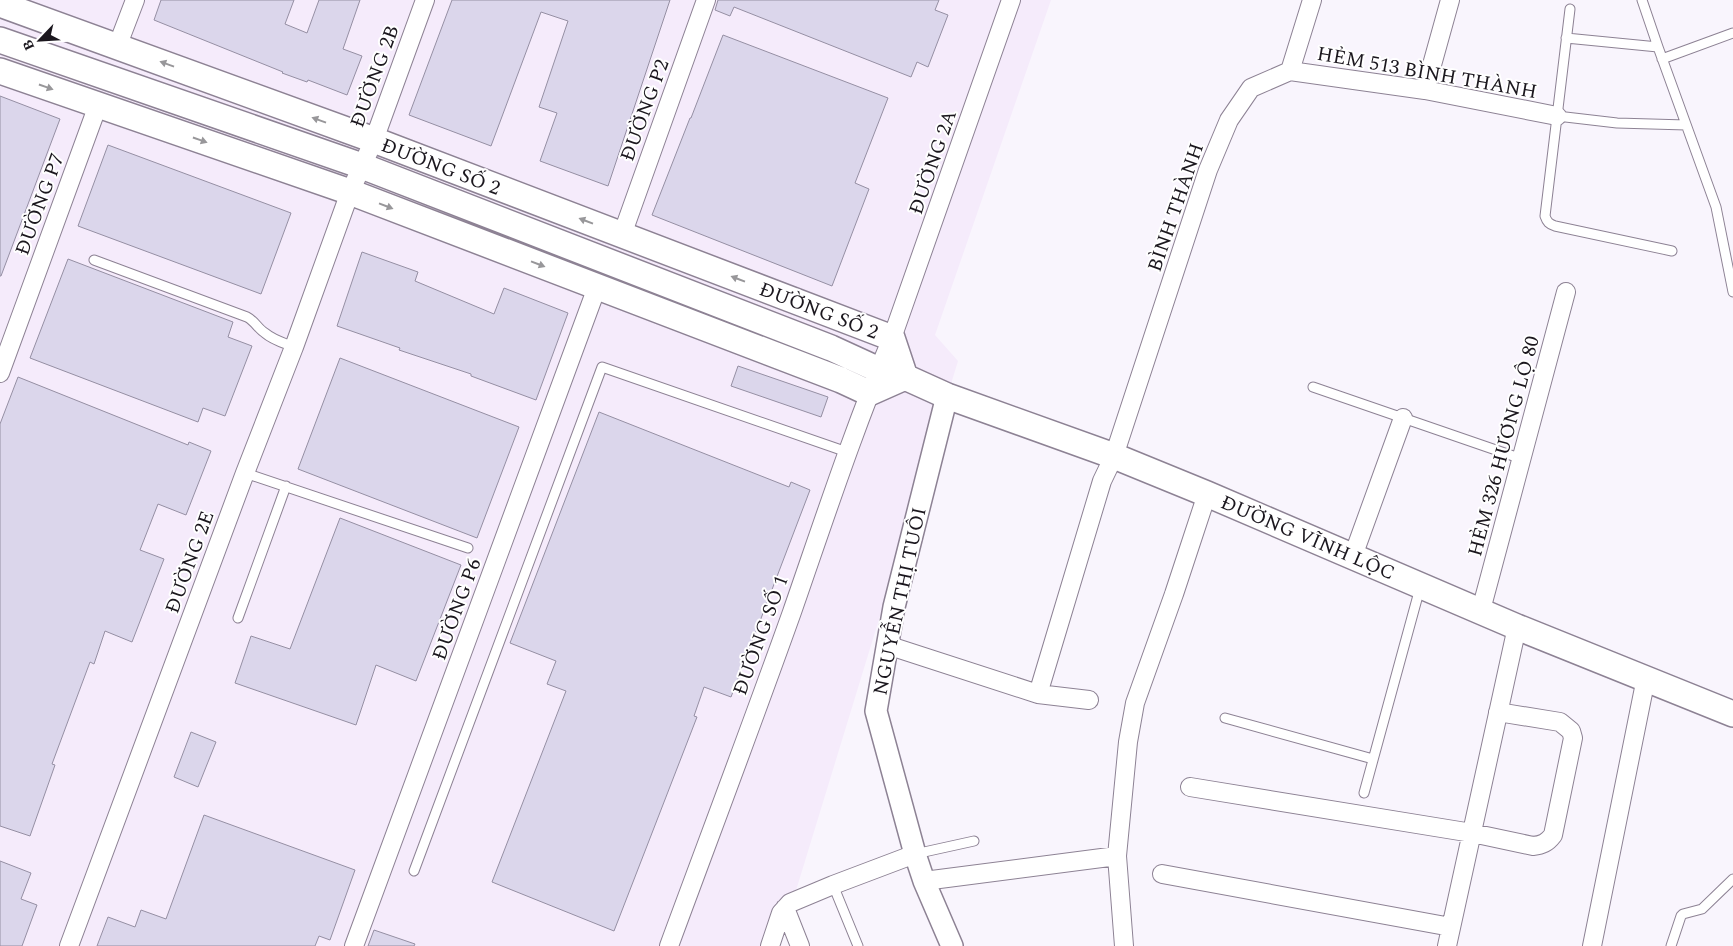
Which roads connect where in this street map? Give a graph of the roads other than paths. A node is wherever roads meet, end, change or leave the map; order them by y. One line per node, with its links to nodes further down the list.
1 (135, 0): 13 (street)
2 (425, 0): 22 (street, ĐƯỜNG 2B)
3 (706, 0): 25 (street, ĐƯỜNG P2)
4 (1011, 0): 31 (street, ĐƯỜNG 2A)
5 (1312, 0): 17 (street)
6 (1450, 0): 18 (street)
7 (1642, 0): 14 (lane)
8 (0, 4): 13 (main road, ĐƯỜNG SỐ 2)
9 (1570, 9): 11 (lane)
10 (1733, 33): 15 (lane)
11 (1566, 38): 14 (lane); 20 (lane)
12 (0, 40): 23 (main road, ĐƯỜNG SỐ 2)
13 (117, 46): 22 (main road, ĐƯỜNG SỐ 2, one-way to 13)
14 (1658, 47): 15 (lane)
15 (1662, 58): 21 (lane)
16 (0, 71): 19 (main road, one-way to 19)
17 (1290, 71): 18 (street, HẺM 513 BÌNH THÀNH); 41 (street, BÌNH THÀNH)
18 (1425, 90): 20 (street, HẺM 513 BÌNH THÀNH)
19 (98, 105): 24 (main road, one-way to 24); 34 (street, ĐƯỜNG P7)
20 (1557, 116): 21 (lane); 26 (lane)
21 (1686, 125): 30 (lane)
22 (374, 140): 23 (street, ĐƯỜNG 2B); 25 (main road, ĐƯỜNG SỐ 2, one-way to 22)
23 (362, 166): 24 (street, ĐƯỜNG 2B); 33 (main road, ĐƯỜNG SỐ 2)
24 (350, 192): 28 (main road, one-way to 28); 32 (street, ĐƯỜNG 2E)
25 (622, 235): 31 (main road, ĐƯỜNG SỐ 2, one-way to 25)
26 (1672, 251)
27 (94, 260): 32 (lane)
28 (598, 287): 37 (main road); 74 (street, ĐƯỜNG P6)
29 (1566, 292): 42 (street, HẺM 326 HƯƠNG LỘ 80)
30 (1733, 292)
31 (892, 338): 33 (street, ĐƯỜNG SỐ 1); 35 (main road, ĐƯỜNG SỐ 2)
32 (294, 347): 43 (street, ĐƯỜNG 2E)
33 (879, 370): 35 (main road, ĐƯỜNG VĨNH LỘC); 37 (street, ĐƯỜNG SỐ 1)
34 (0, 373)
35 (905, 377): 37 (main road); 38 (main road, ĐƯỜNG VĨNH LỘC)
36 (1313, 387): 39 (lane)
37 (869, 393): 40 (street, ĐƯỜNG SỐ 1)
38 (947, 396): 41 (main road, ĐƯỜNG VĨNH LỘC); 52 (street, NGUYỄN THỊ TUÔI)
39 (1403, 418): 42 (lane); 47 (street)
40 (847, 452): 66 (lane); 75 (street, ĐƯỜNG SỐ 1)
41 (1114, 456): 45 (main road, ĐƯỜNG VĨNH LỘC); 54 (street, BÌNH THÀNH)
42 (1522, 459): 49 (street, HẺM 326 HƯƠNG LỘ 80)
43 (245, 473): 44 (lane); 73 (street, ĐƯỜNG 2E)
44 (286, 486): 46 (lane); 50 (lane)
45 (1207, 494): 47 (main road, ĐƯỜNG VĨNH LỘC); 65 (street)
46 (468, 548)
47 (1353, 556): 48 (main road, ĐƯỜNG VĨNH LỘC)
48 (1421, 585): 49 (main road, ĐƯỜNG VĨNH LỘC); 59 (lane)
49 (1481, 610): 51 (main road, ĐƯỜNG VĨNH LỘC)
50 (238, 618)
51 (1517, 627): 53 (main road, ĐƯỜNG VĨNH LỘC); 56 (street)
52 (887, 645): 54 (street); 64 (street, NGUYỄN THỊ TUÔI)
53 (1646, 678): 57 (main road, ĐƯỜNG VĨNH LỘC); 82 (street)
54 (1038, 694): 55 (street)
55 (1089, 700)
56 (1498, 712): 62 (street); 62 (street)
57 (1733, 714)
58 (1225, 718): 59 (lane)
59 (1373, 759): 61 (lane)
60 (1190, 787): 62 (street)
61 (1364, 793)
62 (1472, 833): 72 (street)
63 (974, 840): 64 (lane)
64 (915, 854): 69 (street, NGUYỄN THỊ TUÔI); 70 (street)
65 (1117, 856): 69 (street); 80 (street)
66 (414, 871)
67 (1162, 874): 72 (street)
68 (1733, 879): 83 (lane)
69 (924, 881): 79 (street, NGUYỄN THỊ TUÔI)
70 (833, 885): 71 (street); 78 (lane)
71 (785, 908): 76 (street); 77 (street)
72 (1451, 927): 81 (street)
73 (69, 946)
74 (354, 946)
75 (669, 946)
76 (770, 946)
77 (800, 946)
78 (858, 946)
79 (952, 946)
80 (1124, 946)
81 (1447, 946)
82 (1592, 946)
83 (1671, 946)

